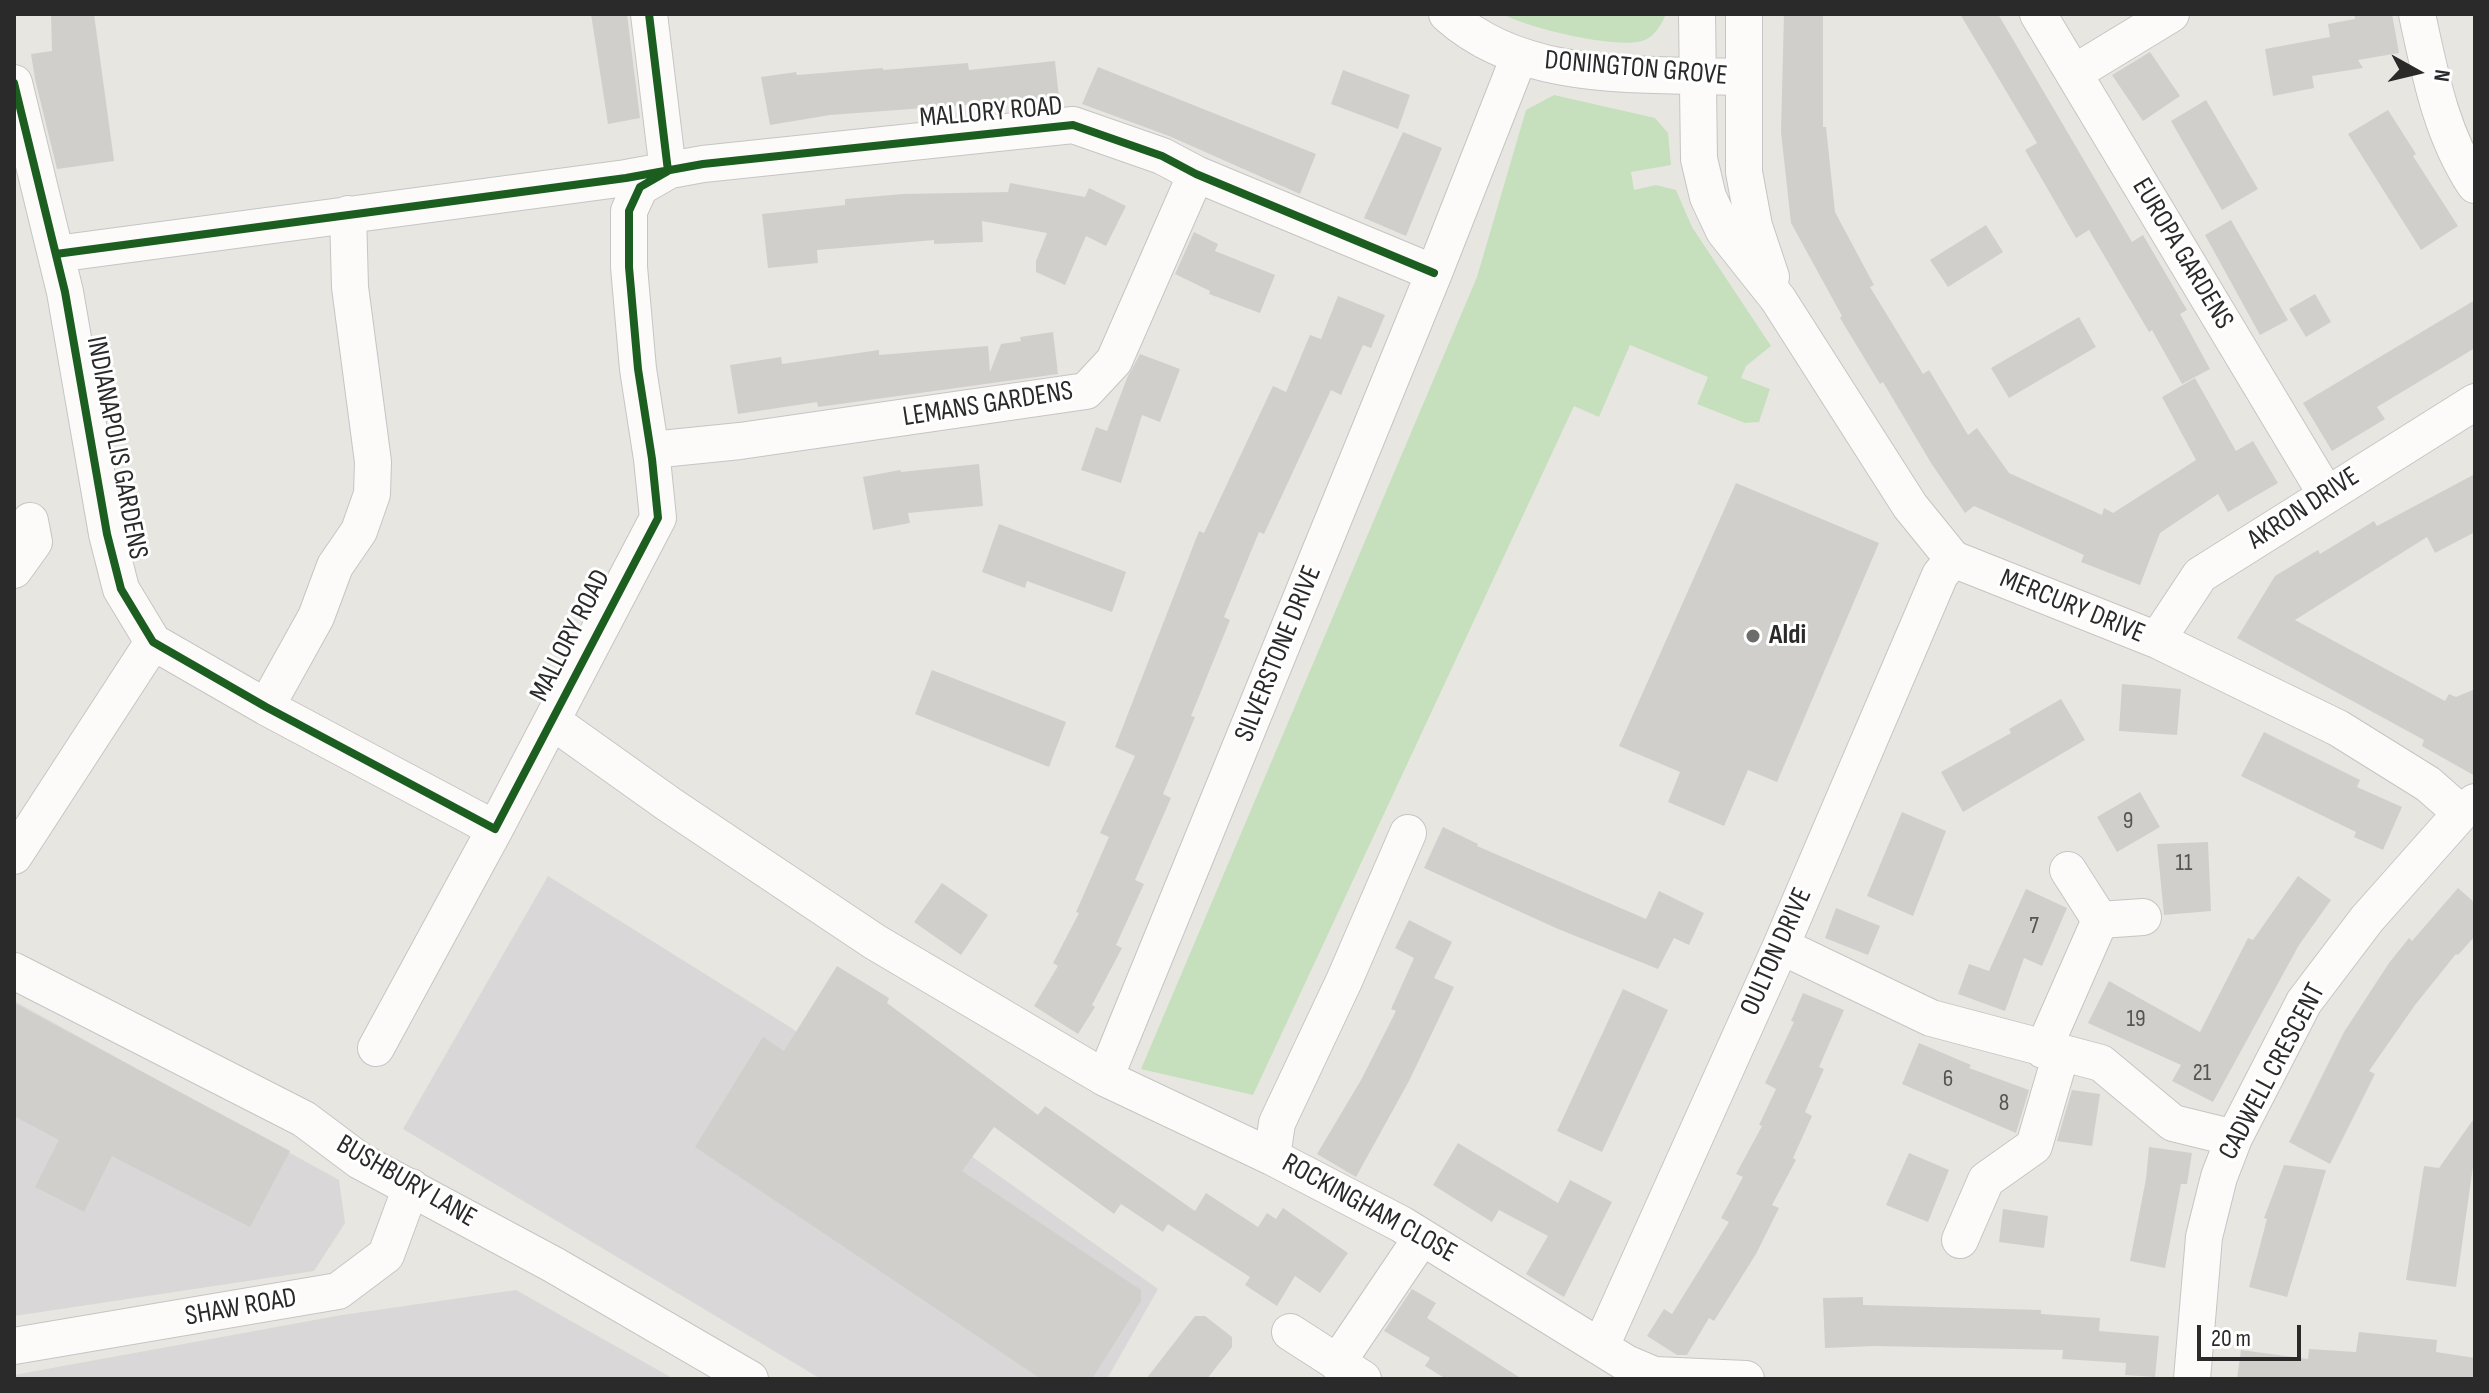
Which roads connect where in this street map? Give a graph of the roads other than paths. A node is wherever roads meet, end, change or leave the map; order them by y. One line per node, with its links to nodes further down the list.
1 (649, 14): 13 (street)
2 (1447, 14): 8 (street, DONINGTON GROVE)
3 (1697, 14): 10 (street, MERCURY DRIVE)
4 (1744, 14): 11 (street, MERCURY DRIVE)
5 (2038, 14): 9 (street, EUROPA GARDENS)
6 (2171, 14): 9 (street)
7 (2417, 14): 15 (street)
8 (1519, 57): 10 (street, DONINGTON GROVE); 18 (street, SILVERSTONE DRIVE)
9 (2074, 73): 22 (street, EUROPA GARDENS)
10 (1696, 75): 11 (street, DONINGTON GROVE); 19 (street, MERCURY DRIVE)
11 (1743, 77): 19 (street, MERCURY DRIVE)
12 (14, 83): 17 (street, INDIANAPOLIS GARDENS)
13 (668, 171): 14 (street, MALLORY ROAD); 16 (street, MALLORY ROAD); 21 (street, MALLORY ROAD)
14 (1196, 174): 18 (street, MALLORY ROAD); 21 (street, LEMANS GARDENS)
15 (2475, 185)
16 (348, 214): 17 (street, MALLORY ROAD); 28 (street)
17 (56, 254): 27 (street, INDIANAPOLIS GARDENS)
18 (1434, 273): 41 (street, SILVERSTONE DRIVE)
19 (1778, 299): 24 (street, MERCURY DRIVE)
20 (2475, 402): 22 (street, AKRON DRIVE)
21 (652, 459): 29 (street, MALLORY ROAD)
22 (2326, 494): 26 (street, AKRON DRIVE)
23 (30, 521): 25 (street)
24 (1953, 559): 26 (street, MERCURY DRIVE); 37 (street, OULTON DRIVE)
25 (14, 570)
26 (2157, 640): 30 (street, MERCURY DRIVE)
27 (153, 642): 28 (street, INDIANAPOLIS GARDENS); 33 (street)
28 (266, 707): 31 (street, INDIANAPOLIS GARDENS)
29 (552, 721): 31 (street, MALLORY ROAD); 41 (street)
30 (2468, 808): 42 (street, CADWELL CRESCENT)
31 (488, 825): 39 (street, MALLORY ROAD)
32 (1408, 833): 43 (street, ROCKINGHAM CLOSE)
33 (14, 856)
34 (2068, 870): 36 (street)
35 (2143, 917): 36 (street)
36 (2100, 920): 40 (street)
37 (1781, 946): 40 (street); 49 (street, OULTON DRIVE)
38 (14, 971): 44 (street, BUSHBURY LANE)
39 (376, 1048)
40 (2052, 1052): 42 (street); 46 (street)
41 (1105, 1078): 43 (street)
42 (2234, 1138): 53 (street, CADWELL CRESCENT)
43 (1272, 1157): 45 (street, ROCKINGHAM CLOSE)
44 (411, 1187): 48 (street, SHAW ROAD); 51 (street, BUSHBURY LANE)
45 (1422, 1237): 49 (street, ROCKINGHAM CLOSE); 50 (street)
46 (1960, 1240)
47 (1290, 1332): 50 (street)
48 (14, 1346)
49 (1601, 1346): 52 (street, ROCKINGHAM CLOSE)
50 (1350, 1371)
51 (750, 1379)
52 (1746, 1379)
53 (2192, 1379)

